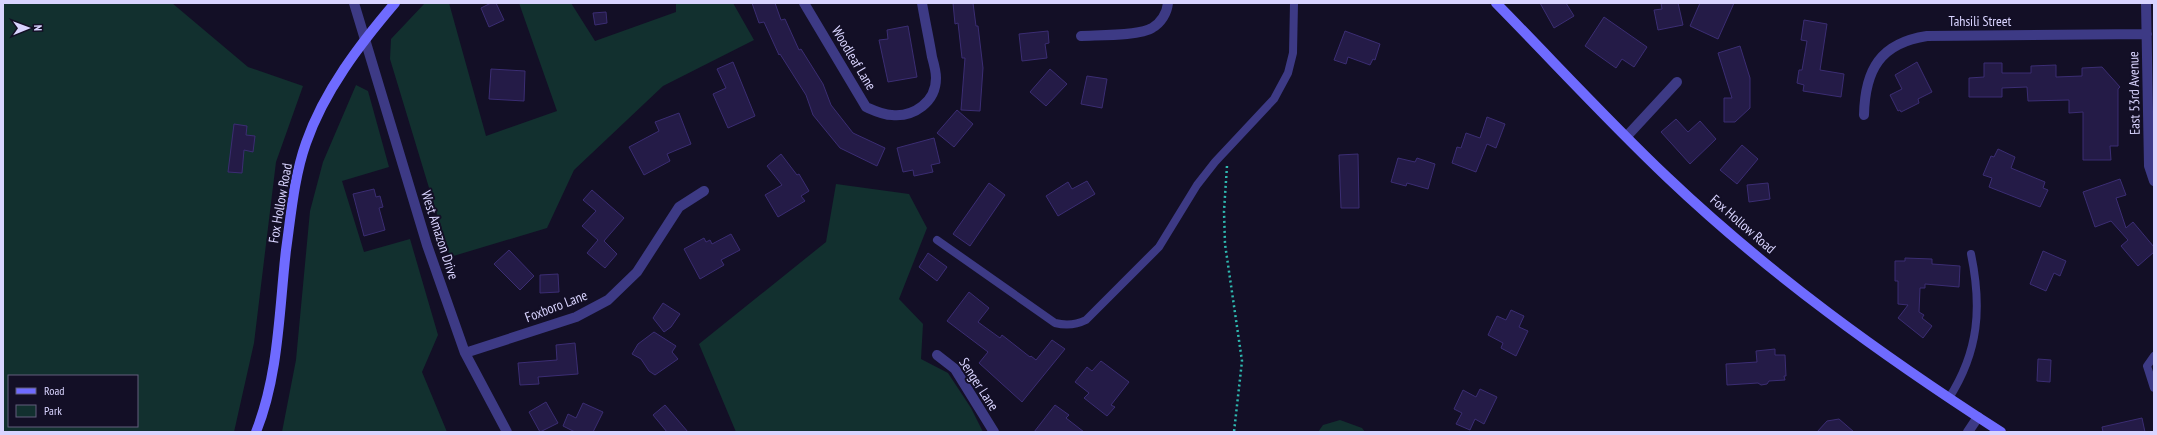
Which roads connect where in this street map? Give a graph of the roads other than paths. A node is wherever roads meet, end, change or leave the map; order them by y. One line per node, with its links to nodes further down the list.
1 (354, 3): 11 (street, West Amazon Drive)
2 (395, 3): 11 (main road, Fox Hollow Road)
3 (804, 3): 4 (street, Woodleaf Lane)
4 (922, 3)
5 (1168, 3): 10 (street)
6 (1294, 3): 17 (lane)
7 (1496, 3): 14 (main road, Fox Hollow Road)
8 (2146, 3): 9 (street, East 53rd Avenue)
9 (2147, 34): 13 (street, Tahsili Street); 15 (street, East 53rd Avenue)
10 (1081, 36)
11 (364, 39): 19 (street, West Amazon Drive); 25 (main road, Fox Hollow Road)
12 (1677, 82): 14 (street)
13 (1864, 115)
14 (1627, 136): 23 (main road, Fox Hollow Road)
15 (2154, 181)
16 (704, 191): 19 (street, Foxboro Lane)
17 (937, 240)
18 (1971, 254): 23 (lane)
19 (465, 352): 26 (street, West Amazon Drive)
20 (938, 355): 27 (street, Senger Lane)
21 (2154, 356): 22 (lane)
22 (2154, 388)
23 (1949, 398): 24 (main road, Fox Hollow Road)
24 (1978, 417): 28 (street); 29 (main road, Fox Hollow Road)
25 (256, 432)
26 (507, 432)
27 (994, 432)
28 (1968, 432)
29 (2001, 432)

